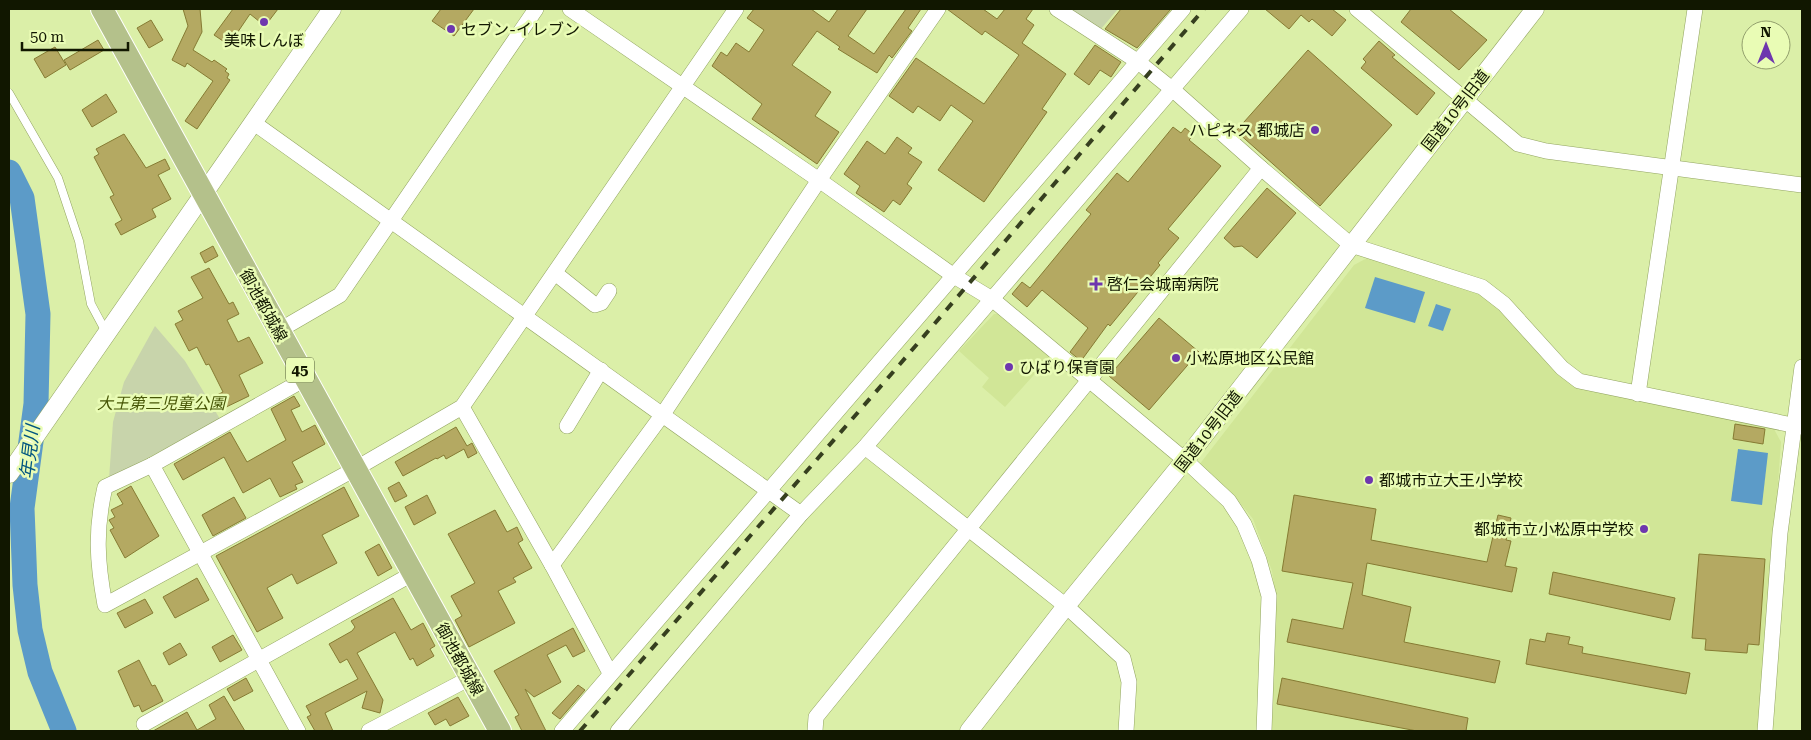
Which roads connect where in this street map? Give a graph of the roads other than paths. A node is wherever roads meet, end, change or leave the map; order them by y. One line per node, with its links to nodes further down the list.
1 (102, 9): 23 (main road, 御池都城線 / 45)
2 (332, 9): 18 (street)
3 (536, 9): 24 (street)
4 (570, 9): 14 (street)
5 (736, 9): 14 (street)
6 (938, 9): 21 (street)
7 (1057, 9): 13 (street)
8 (1183, 9): 13 (street)
9 (1241, 9): 15 (street)
10 (1357, 9): 17 (street)
11 (1535, 9): 17 (street, 国道10号旧道)
12 (1695, 9): 19 (street)
13 (1136, 61): 15 (street); 27 (street)
14 (682, 87): 21 (street); 26 (street)
15 (1172, 89): 20 (street); 29 (street)
16 (9, 93): 32 (lane)
17 (1464, 99): 19 (street); 25 (street, 国道10号旧道)
18 (254, 122): 23 (street); 24 (street)
19 (1672, 167): 22 (street); 37 (street)
20 (1261, 168): 25 (street); 36 (street)
21 (819, 180): 27 (street); 39 (street)
22 (1802, 185)
23 (202, 194): 31 (main road, 御池都城線 / 45); 32 (street)
24 (391, 221): 30 (street); 31 (street)
25 (1351, 244): 37 (street); 43 (street, 国道10号旧道)
26 (555, 273): 28 (street); 30 (street)
27 (954, 276): 29 (street); 47 (street)
28 (609, 291)
29 (992, 299): 36 (street); 42 (street)
30 (526, 317): 34 (street); 38 (street)
31 (278, 331): 35 (main road, 御池都城線 / 45)
32 (107, 334): 46 (street)
33 (1802, 366): 41 (street)
34 (601, 370): 39 (street); 40 (street)
35 (305, 378): 44 (street); 45 (main road, 御池都城線 / 45)
36 (1090, 380): 43 (street); 49 (street)
37 (1638, 394): 41 (street)
38 (462, 407): 45 (street); 51 (street)
39 (663, 414): 47 (street); 51 (street)
40 (567, 426)
41 (1797, 427): 68 (street)
42 (865, 447): 48 (street); 49 (street)
43 (1185, 460): 53 (street, 国道10号旧道); 67 (street)
44 (152, 464): 50 (street); 50 (street)
45 (355, 469): 50 (street); 52 (main road, 御池都城線 / 45)
46 (9, 474)
47 (768, 489): 48 (street); 55 (street)
48 (801, 514): 63 (street)
49 (969, 530): 53 (street); 64 (street)
50 (199, 553): 54 (street)
51 (552, 565): 55 (street)
52 (412, 574): 54 (street); 56 (main road, 御池都城線 / 45)
53 (1066, 606): 65 (street, 国道10号旧道); 66 (street)
54 (257, 659): 57 (street); 59 (street)
55 (610, 674): 62 (street)
56 (470, 678): 58 (street); 61 (main road, 御池都城線 / 45)
57 (144, 724)
58 (395, 725): 60 (street)
59 (298, 731)
60 (369, 731)
61 (500, 731)
62 (562, 731)
63 (618, 731)
64 (815, 731)
65 (969, 731)
66 (1126, 731)
67 (1264, 731)
68 (1765, 731)

